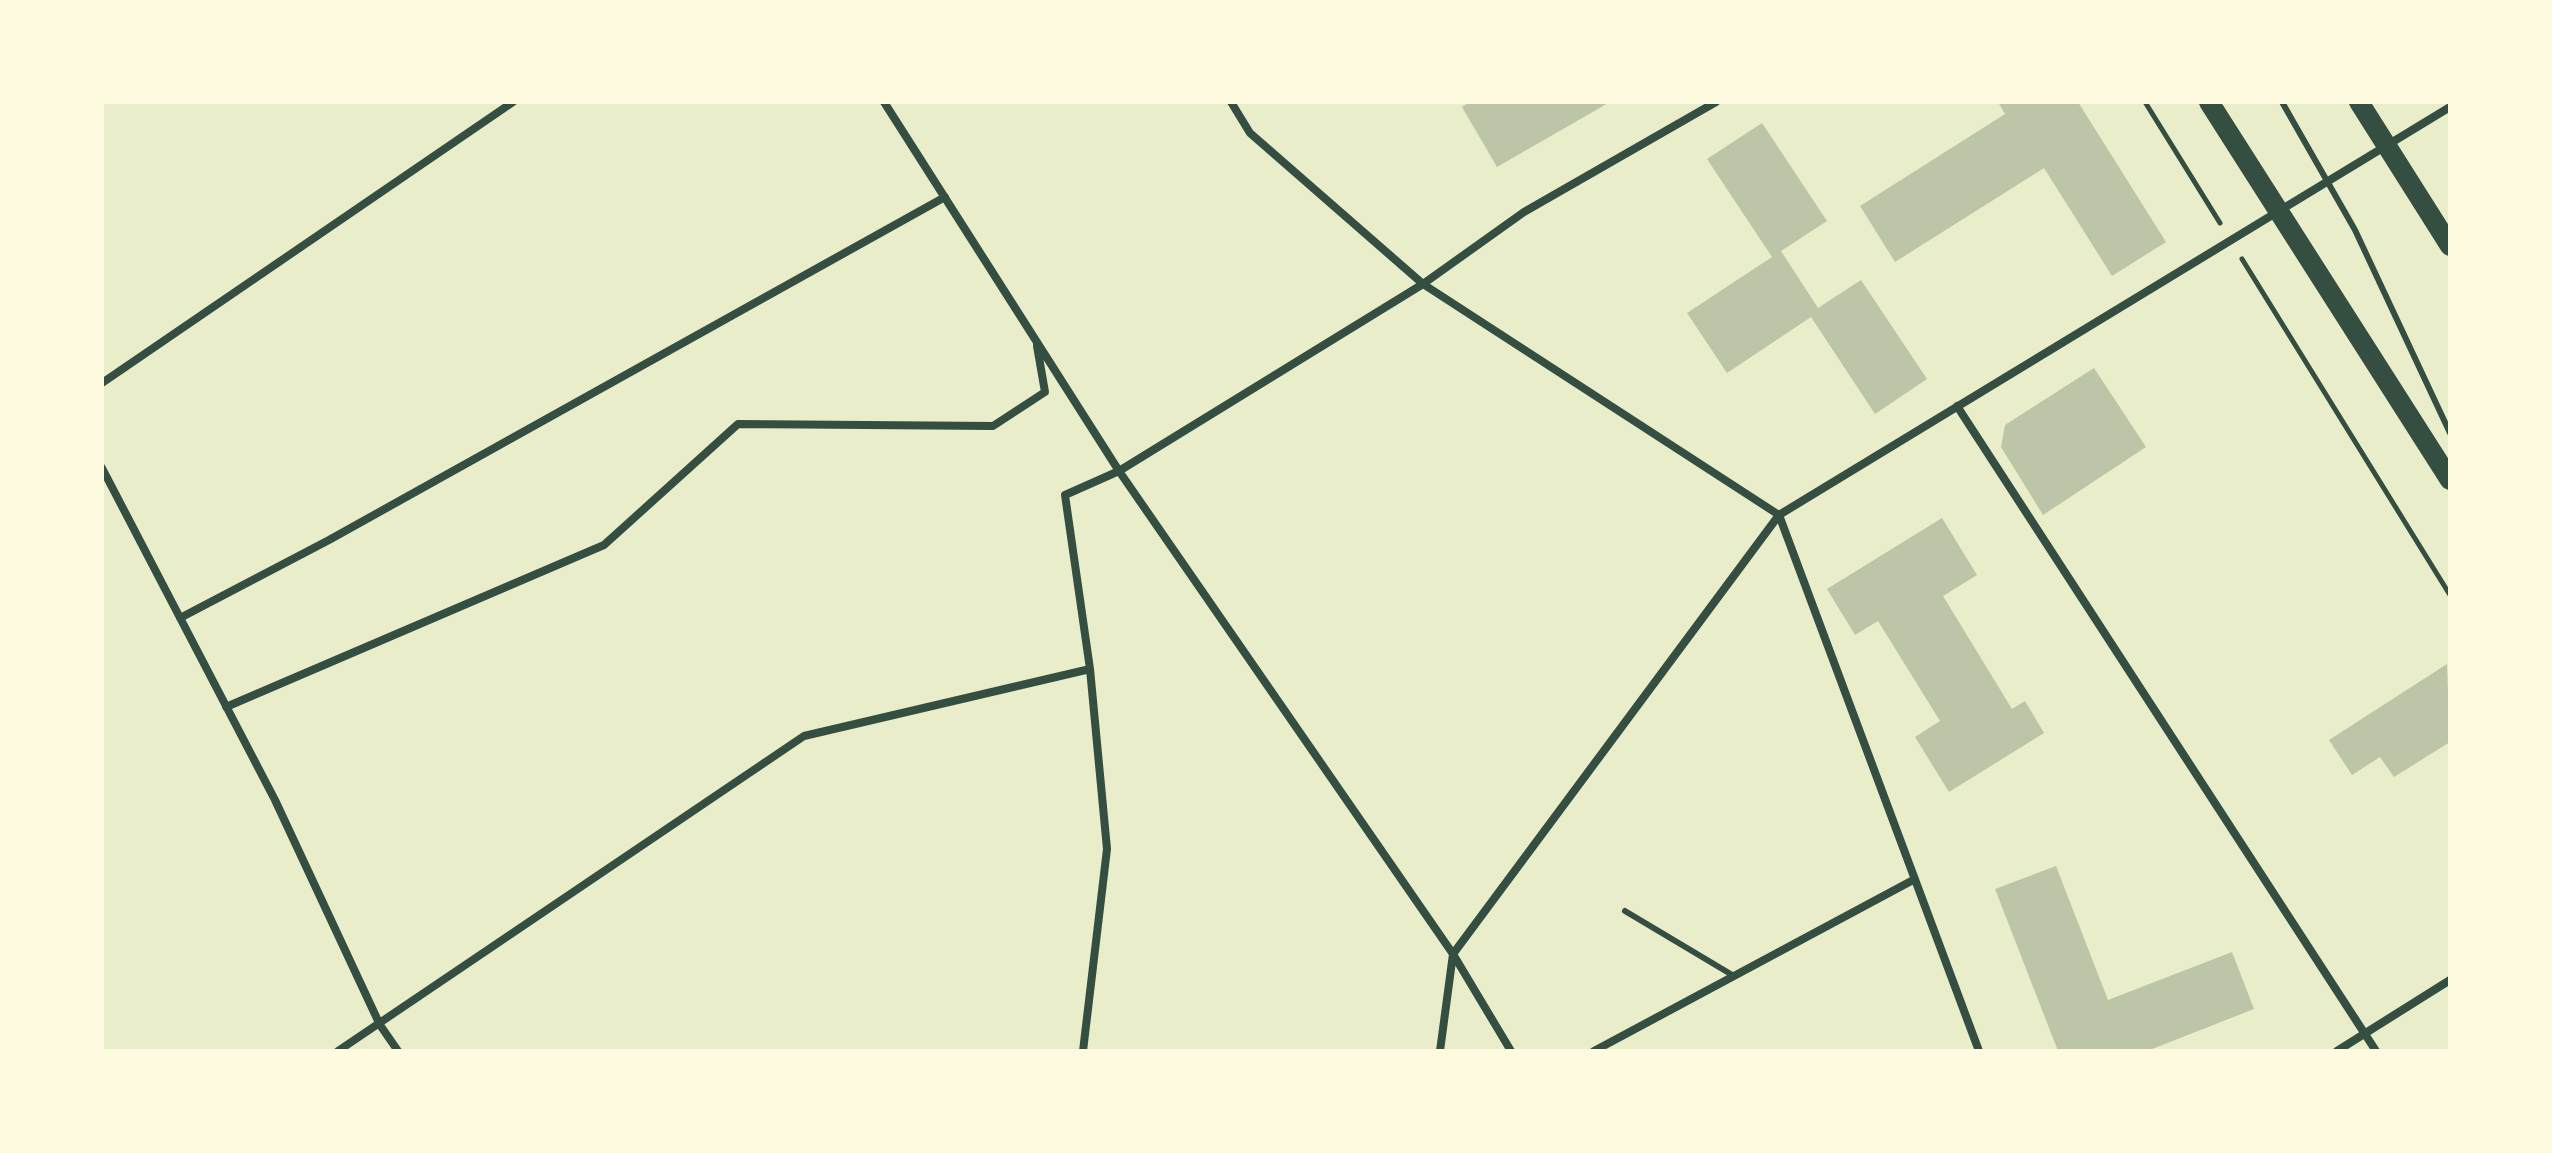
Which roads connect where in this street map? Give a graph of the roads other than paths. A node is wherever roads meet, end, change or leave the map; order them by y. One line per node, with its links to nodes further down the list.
1 (513, 102): 16 (street)
2 (884, 102): 11 (street)
3 (1231, 102): 14 (street)
4 (1716, 102): 14 (street)
5 (2209, 102): 12 (main road)
6 (2282, 102): 10 (lane)
7 (2359, 102): 9 (main road)
8 (2450, 107): 9 (street)
9 (2386, 145): 10 (street); 13 (main road)
10 (2327, 181): 12 (street); 18 (lane)
11 (945, 197): 15 (street); 23 (street)
12 (2278, 210): 17 (street); 21 (main road)
13 (2450, 246)
14 (1423, 284): 20 (street); 22 (street)
15 (1036, 341): 20 (street); 25 (street)
16 (102, 383)
17 (1957, 406): 22 (street); 32 (street)
18 (2450, 433)
19 (102, 468): 23 (street)
20 (1119, 471): 24 (street); 28 (street)
21 (2450, 480)
22 (1779, 515): 26 (street); 28 (street)
23 (180, 618): 25 (street)
24 (1090, 669): 31 (street); 35 (street)
25 (226, 707): 31 (street)
26 (1915, 879): 29 (street); 39 (street)
27 (1625, 911): 29 (lane)
28 (1453, 954): 36 (street); 37 (street)
29 (1734, 976): 38 (street)
30 (2450, 980): 32 (street)
31 (380, 1025): 33 (street); 34 (street)
32 (2365, 1033): 40 (street); 41 (street)
33 (338, 1051)
34 (398, 1051)
35 (1083, 1051)
36 (1440, 1051)
37 (1511, 1051)
38 (1594, 1051)
39 (1979, 1051)
40 (2337, 1051)
41 (2376, 1051)

